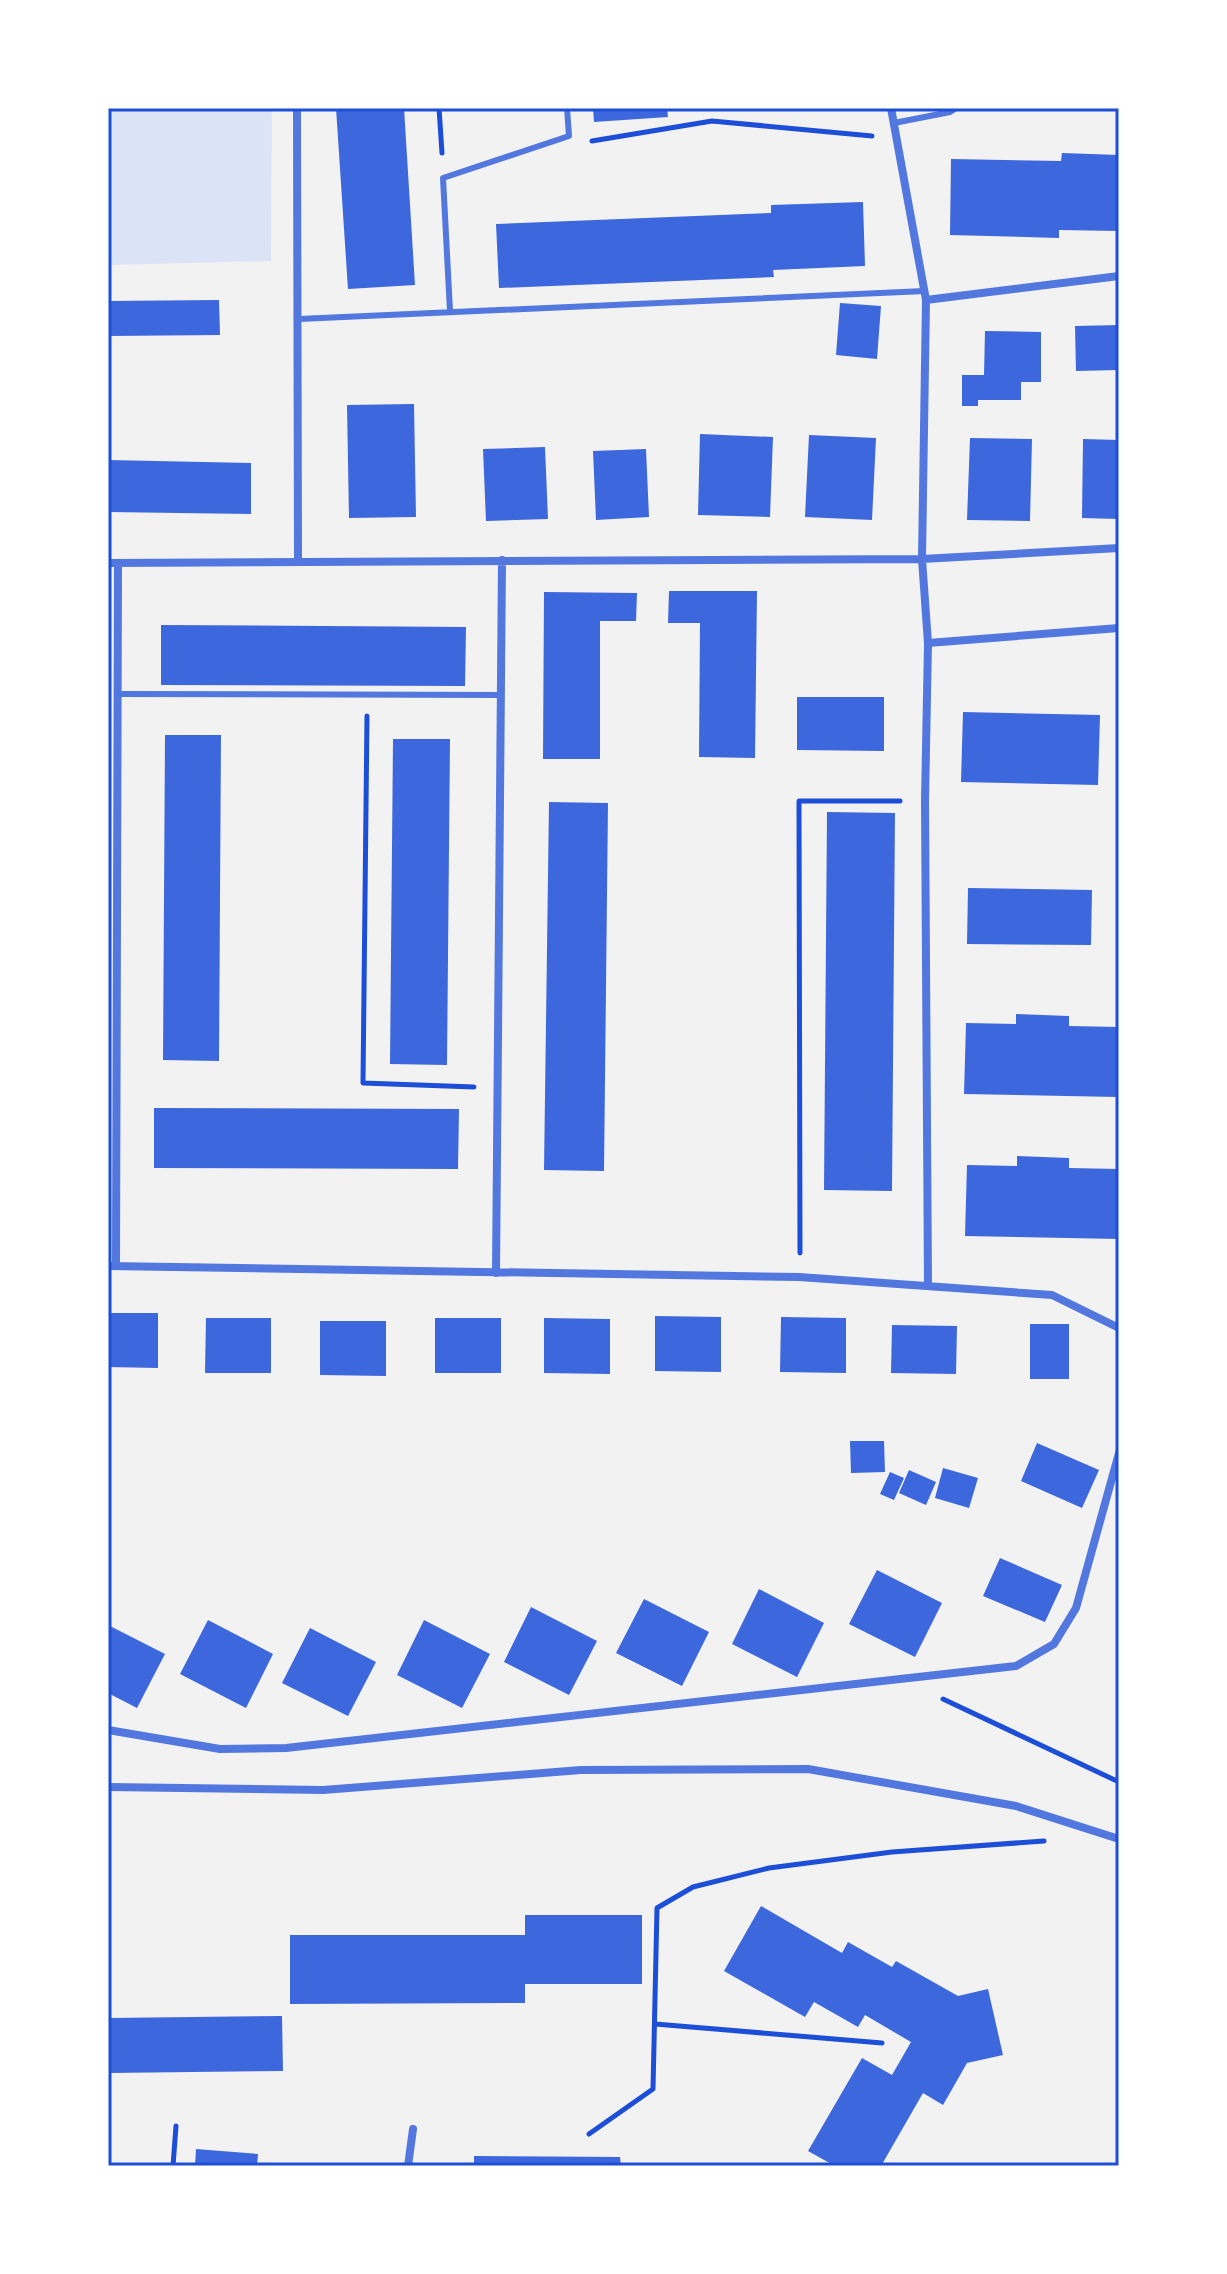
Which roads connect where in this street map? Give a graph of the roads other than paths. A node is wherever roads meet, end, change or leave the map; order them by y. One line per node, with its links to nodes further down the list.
1 (297, 108): 9 (street)
2 (567, 108): 8 (lane)
3 (891, 108): 5 (street)
4 (956, 108): 5 (lane)
5 (894, 123): 7 (street)
6 (1119, 276): 7 (street)
7 (926, 296): 8 (lane); 11 (street)
8 (450, 311): 9 (lane)
9 (299, 319): 12 (street)
10 (1119, 548): 11 (street)
11 (922, 559): 13 (street); 16 (street)
12 (298, 560): 13 (street); 14 (street)
13 (502, 560): 18 (street)
14 (113, 563): 17 (street)
15 (1119, 628): 16 (street)
16 (928, 643): 21 (street)
17 (118, 694): 18 (lane); 19 (street)
18 (501, 695): 20 (street)
19 (112, 1266): 20 (street)
20 (496, 1273): 21 (street)
21 (928, 1286): 22 (street)
22 (1119, 1328)
23 (1119, 1453): 24 (street)
24 (108, 1730)
25 (108, 1787): 26 (street)
26 (1119, 1839)
27 (413, 2129): 28 (street)
28 (408, 2166)

